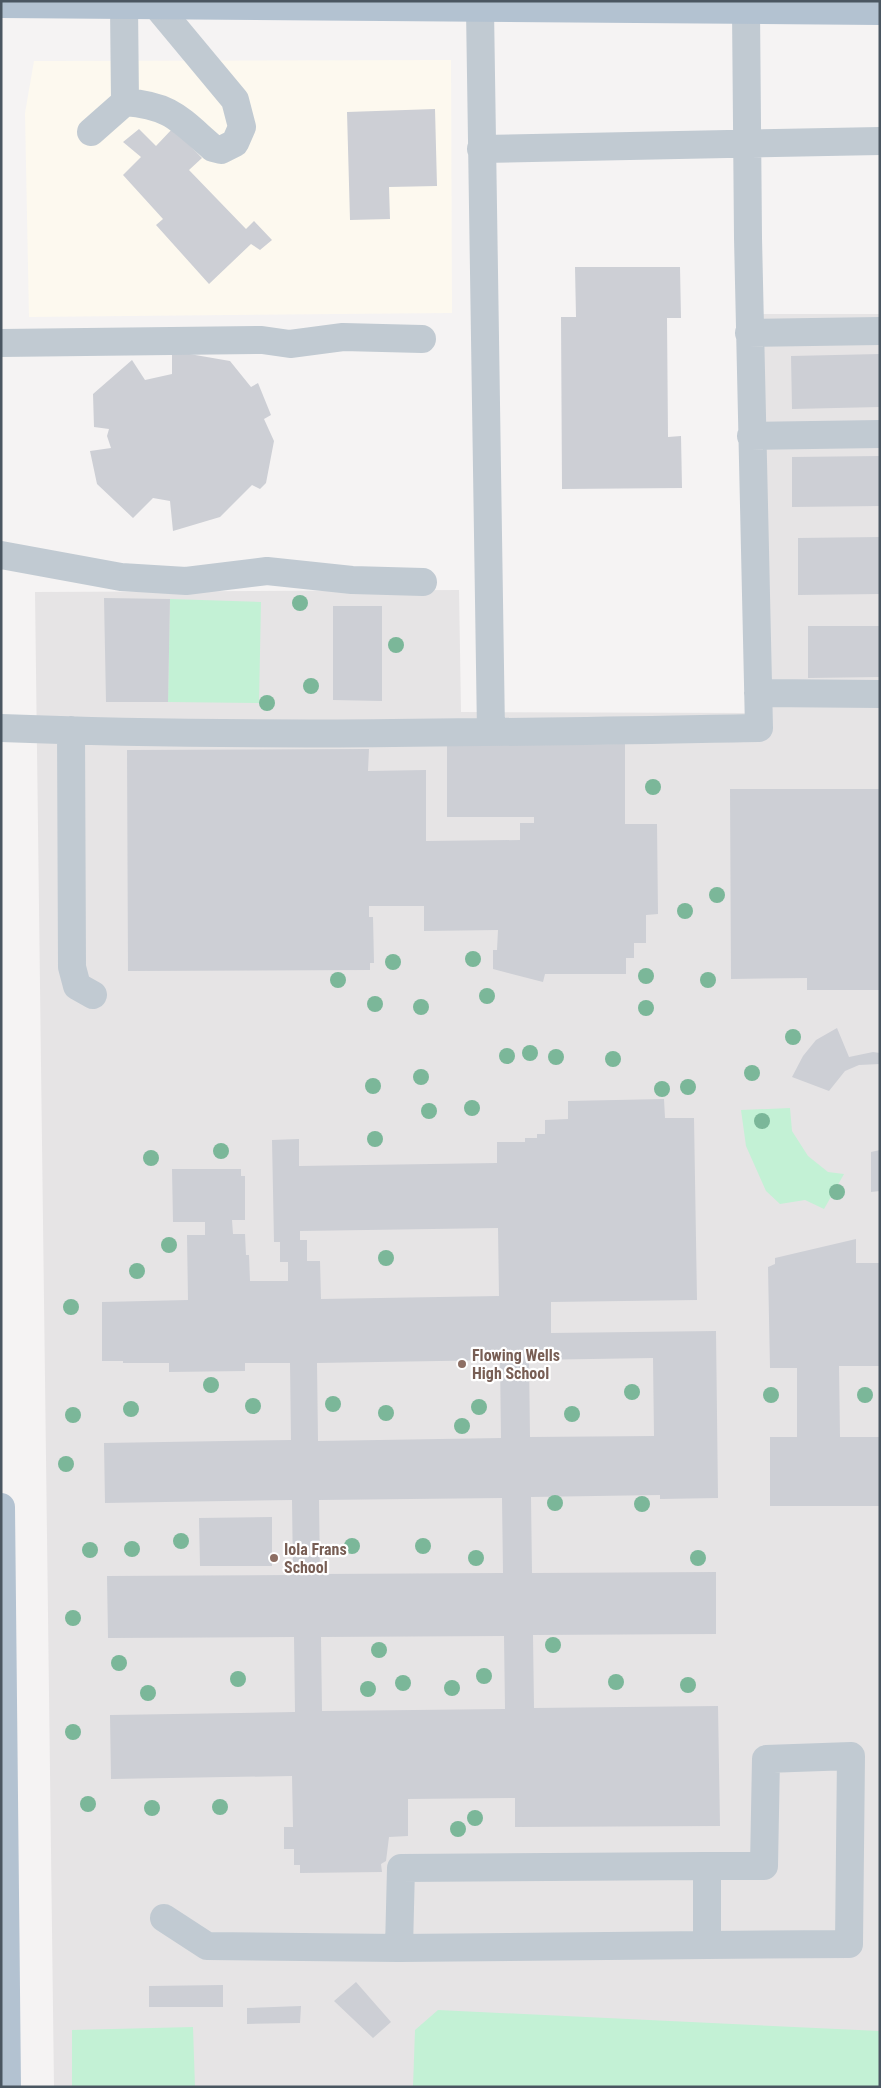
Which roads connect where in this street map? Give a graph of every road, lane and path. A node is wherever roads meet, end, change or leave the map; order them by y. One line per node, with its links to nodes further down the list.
1 (1, 4): 3 (main road)
2 (322, 4): 4 (main road); 7 (main road)
3 (124, 5): 4 (main road); 10 (lane)
4 (156, 5): 10 (lane)
5 (688, 5): 7 (main road); 8 (main road)
6 (791, 6): 8 (main road); 9 (main road)
7 (480, 9): 14 (lane)
8 (746, 10): 13 (lane)
9 (880, 11)
10 (125, 102): 11 (lane)
11 (91, 132)
12 (880, 142): 13 (lane)
13 (746, 144): 14 (lane); 16 (lane)
14 (481, 149): 27 (lane)
15 (880, 331): 16 (lane)
16 (749, 333): 20 (lane)
17 (422, 339): 18 (lane)
18 (1, 343)
19 (880, 434): 20 (lane)
20 (751, 436): 23 (lane)
21 (1, 555): 22 (lane)
22 (423, 582)
23 (758, 693): 24 (lane); 27 (lane)
24 (880, 694)
25 (1, 728): 26 (lane)
26 (71, 730): 27 (lane); 28 (lane)
27 (491, 732)
28 (93, 995)
29 (1, 1507): 30 (main road)
30 (1, 1538): 31 (main road)
31 (3, 1727): 34 (main road)
32 (707, 1866): 35 (lane); 35 (lane); 36 (lane)
33 (164, 1918): 36 (lane)
34 (4, 1923): 37 (main road)
35 (707, 1945): 36 (lane)
36 (399, 1948)
37 (7, 2087)

